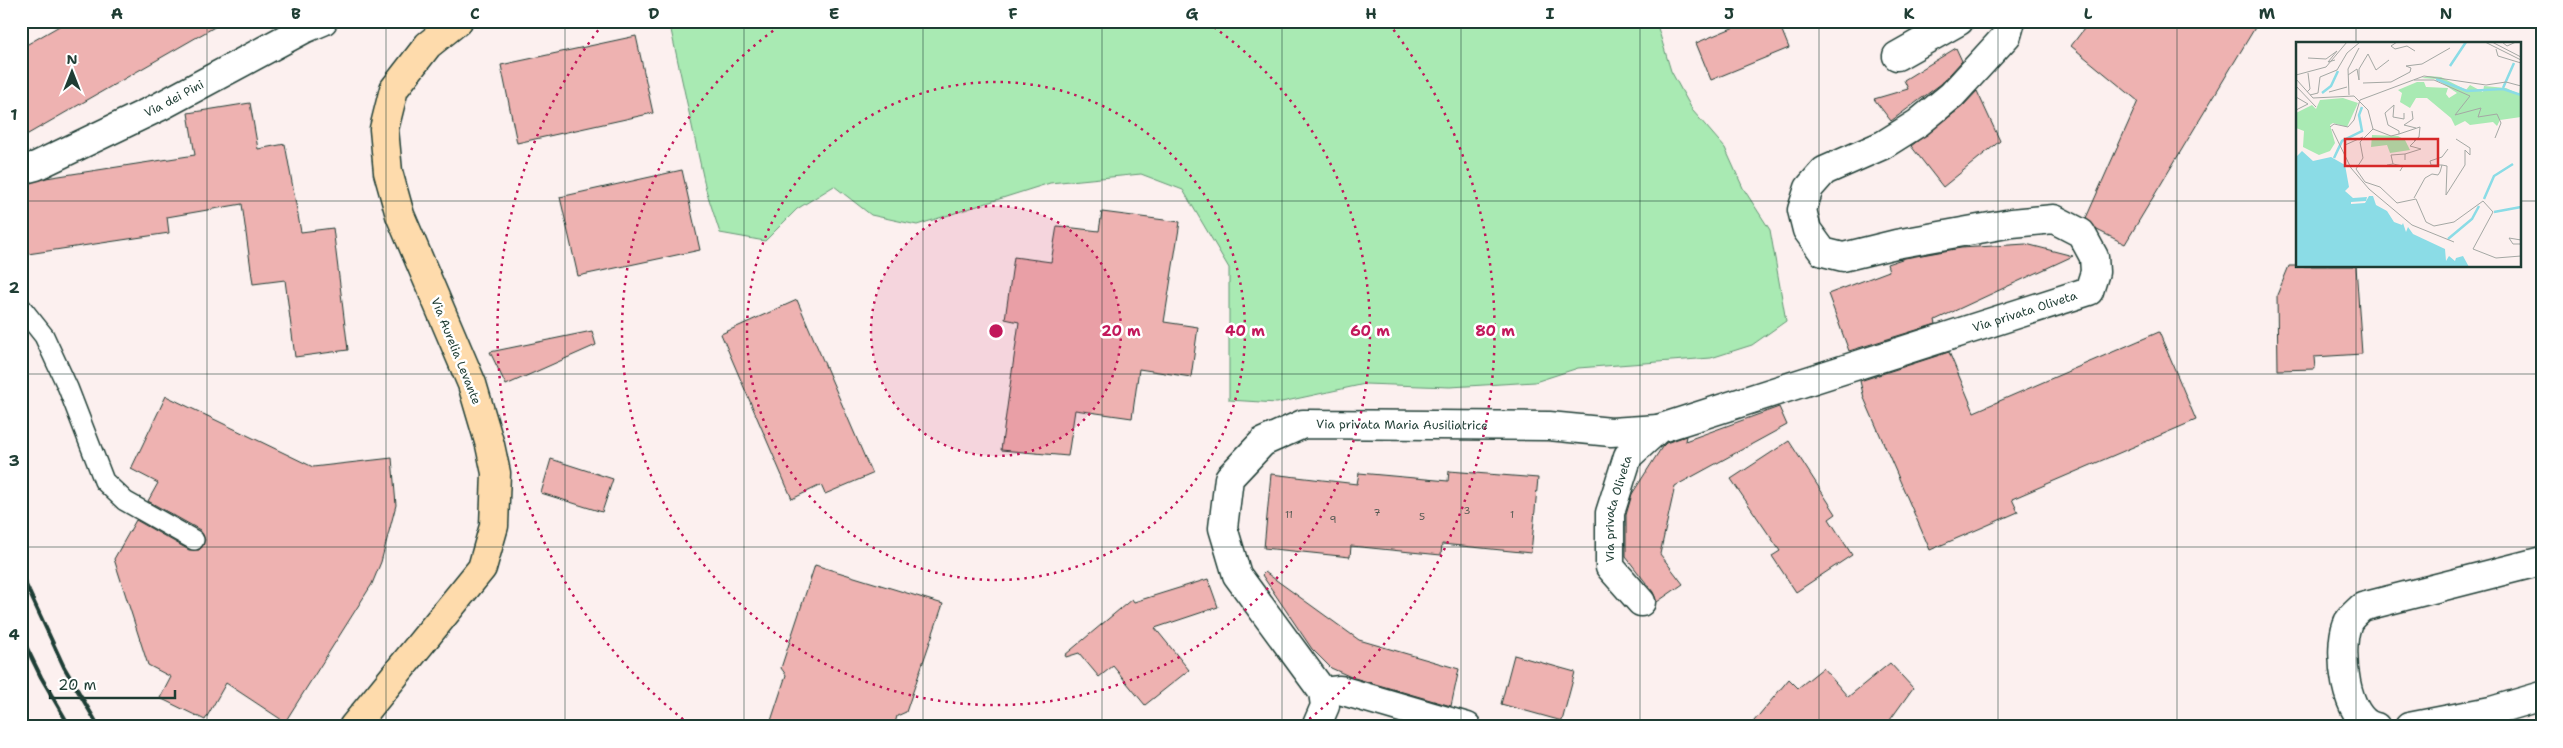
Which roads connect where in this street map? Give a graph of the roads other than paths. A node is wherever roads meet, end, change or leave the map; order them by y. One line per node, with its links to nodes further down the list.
1 (323, 21): 6 (street, Via dei Pini)
2 (458, 21): 14 (main road, Via Aurelia Levante)
3 (1959, 21): 5 (street)
4 (2011, 21): 8 (street, Via privata Oliveta)
5 (1897, 56)
6 (21, 170)
7 (21, 307): 9 (lane)
8 (1658, 429): 11 (street, Via privata Oliveta); 12 (street, Via privata Maria Ausiliatrice)
9 (194, 540)
10 (2542, 561): 17 (street)
11 (1641, 602)
12 (1323, 692): 15 (street); 16 (street)
13 (2542, 696): 18 (street)
14 (353, 727)
15 (1316, 727)
16 (1467, 727)
17 (2376, 727)
18 (2409, 727)

